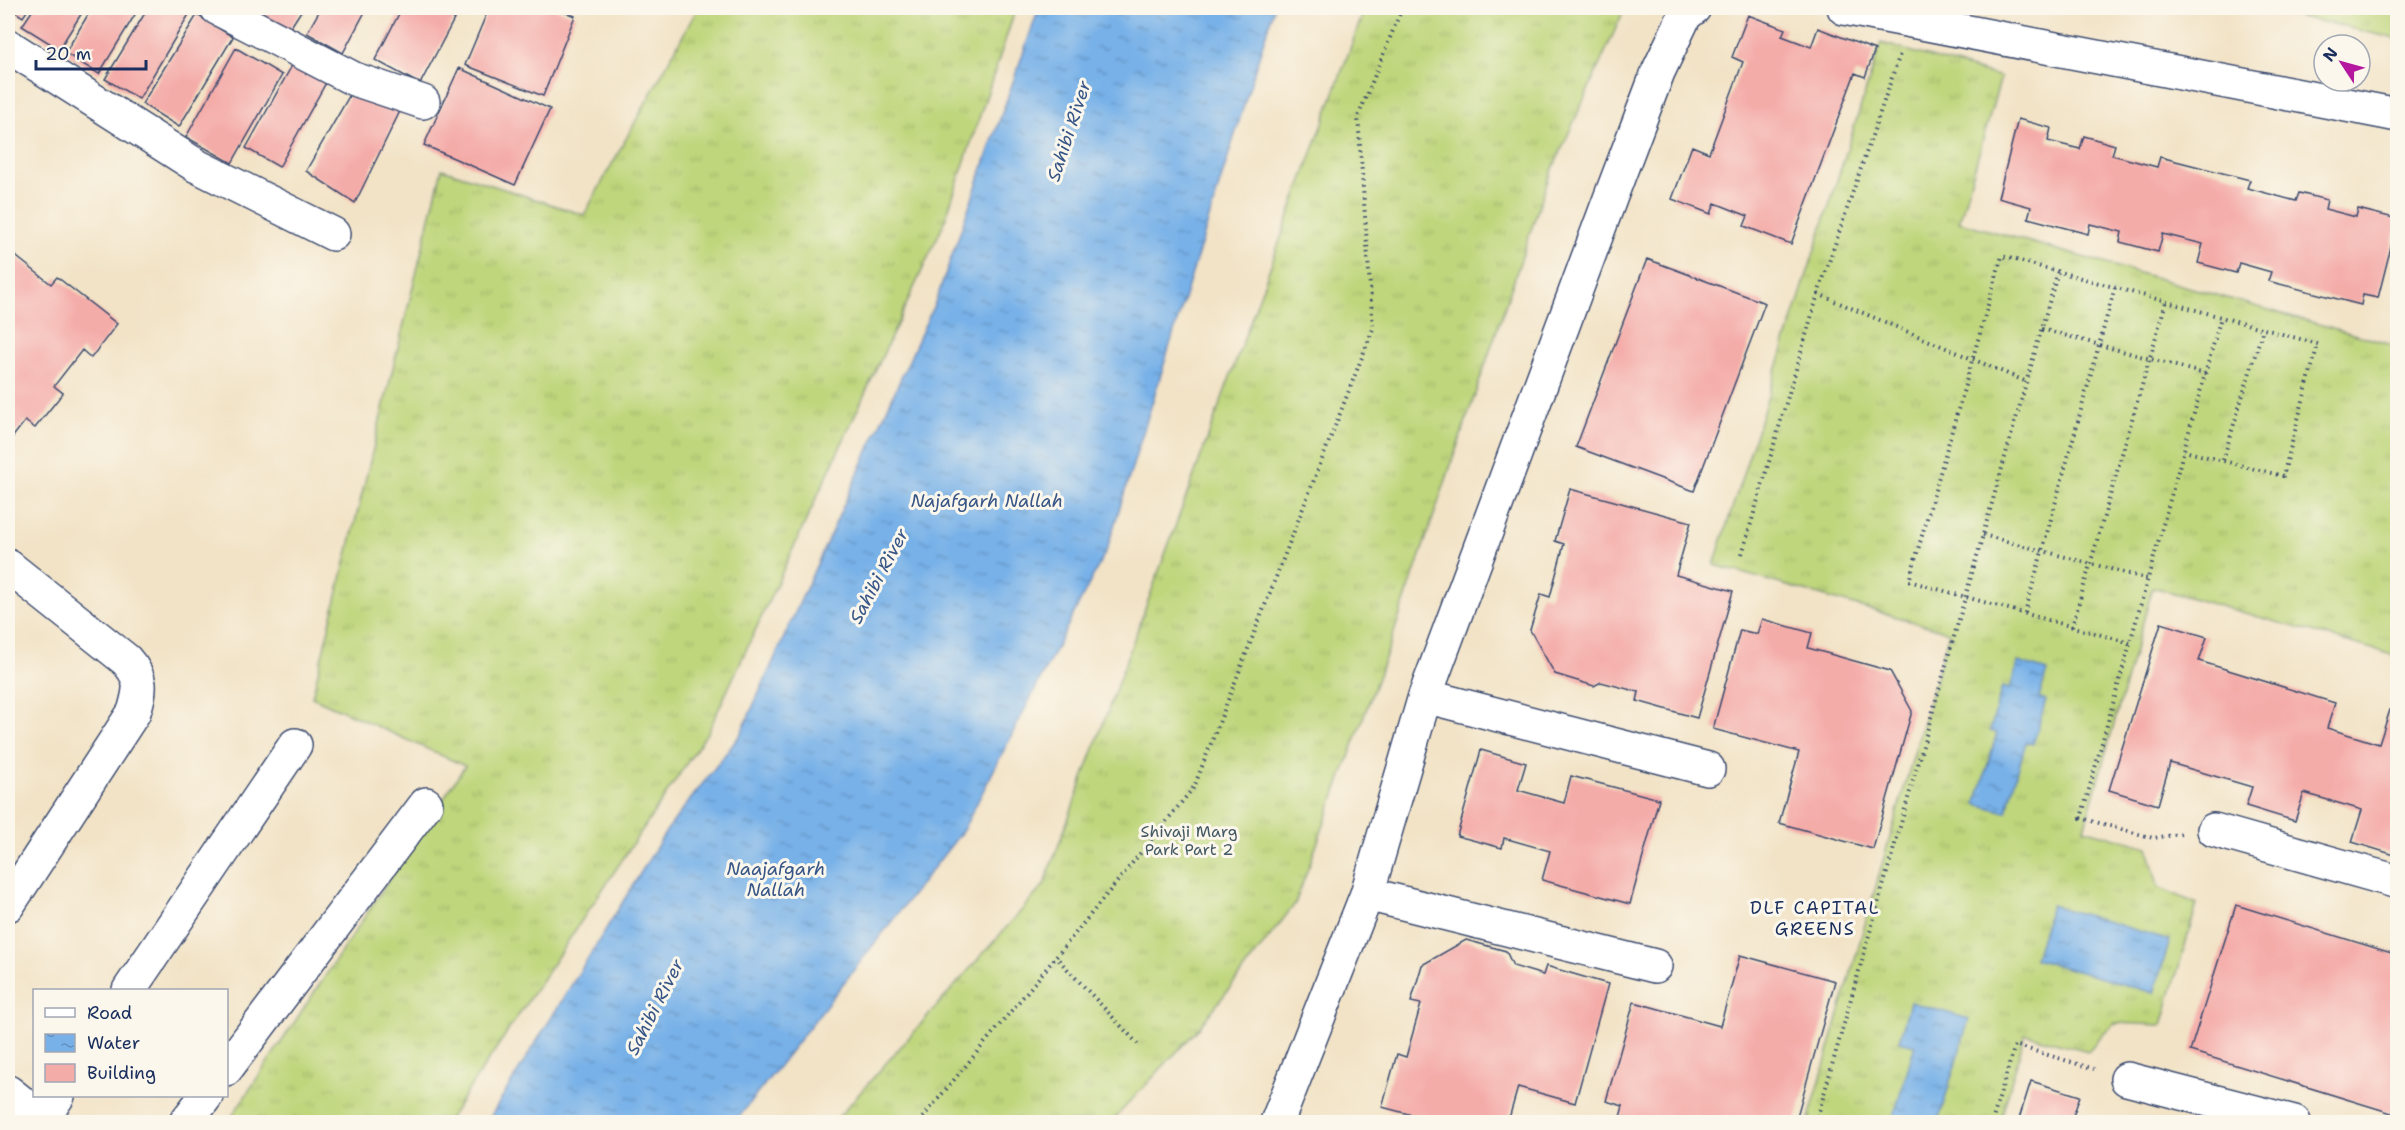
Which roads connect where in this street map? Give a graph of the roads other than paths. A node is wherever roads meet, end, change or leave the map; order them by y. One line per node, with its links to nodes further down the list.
1 (217, 8): 5 (street)
2 (1694, 8): 9 (street)
3 (1844, 8): 6 (street)
4 (8, 46): 7 (street)
5 (423, 102)
6 (2397, 115)
7 (333, 234)
8 (8, 566): 16 (street)
9 (1425, 696): 11 (street); 15 (street)
10 (295, 745): 18 (street)
11 (1708, 769)
12 (426, 804): 19 (street)
13 (2214, 830): 14 (street)
14 (2397, 882)
15 (1366, 894): 17 (street); 25 (street)
16 (8, 906)
17 (1655, 966)
18 (130, 989)
19 (228, 1066)
20 (2127, 1079): 26 (street)
21 (8, 1092): 23 (street)
22 (205, 1097): 24 (street)
23 (49, 1112)
24 (186, 1122)
25 (1277, 1122)
26 (2294, 1122)

